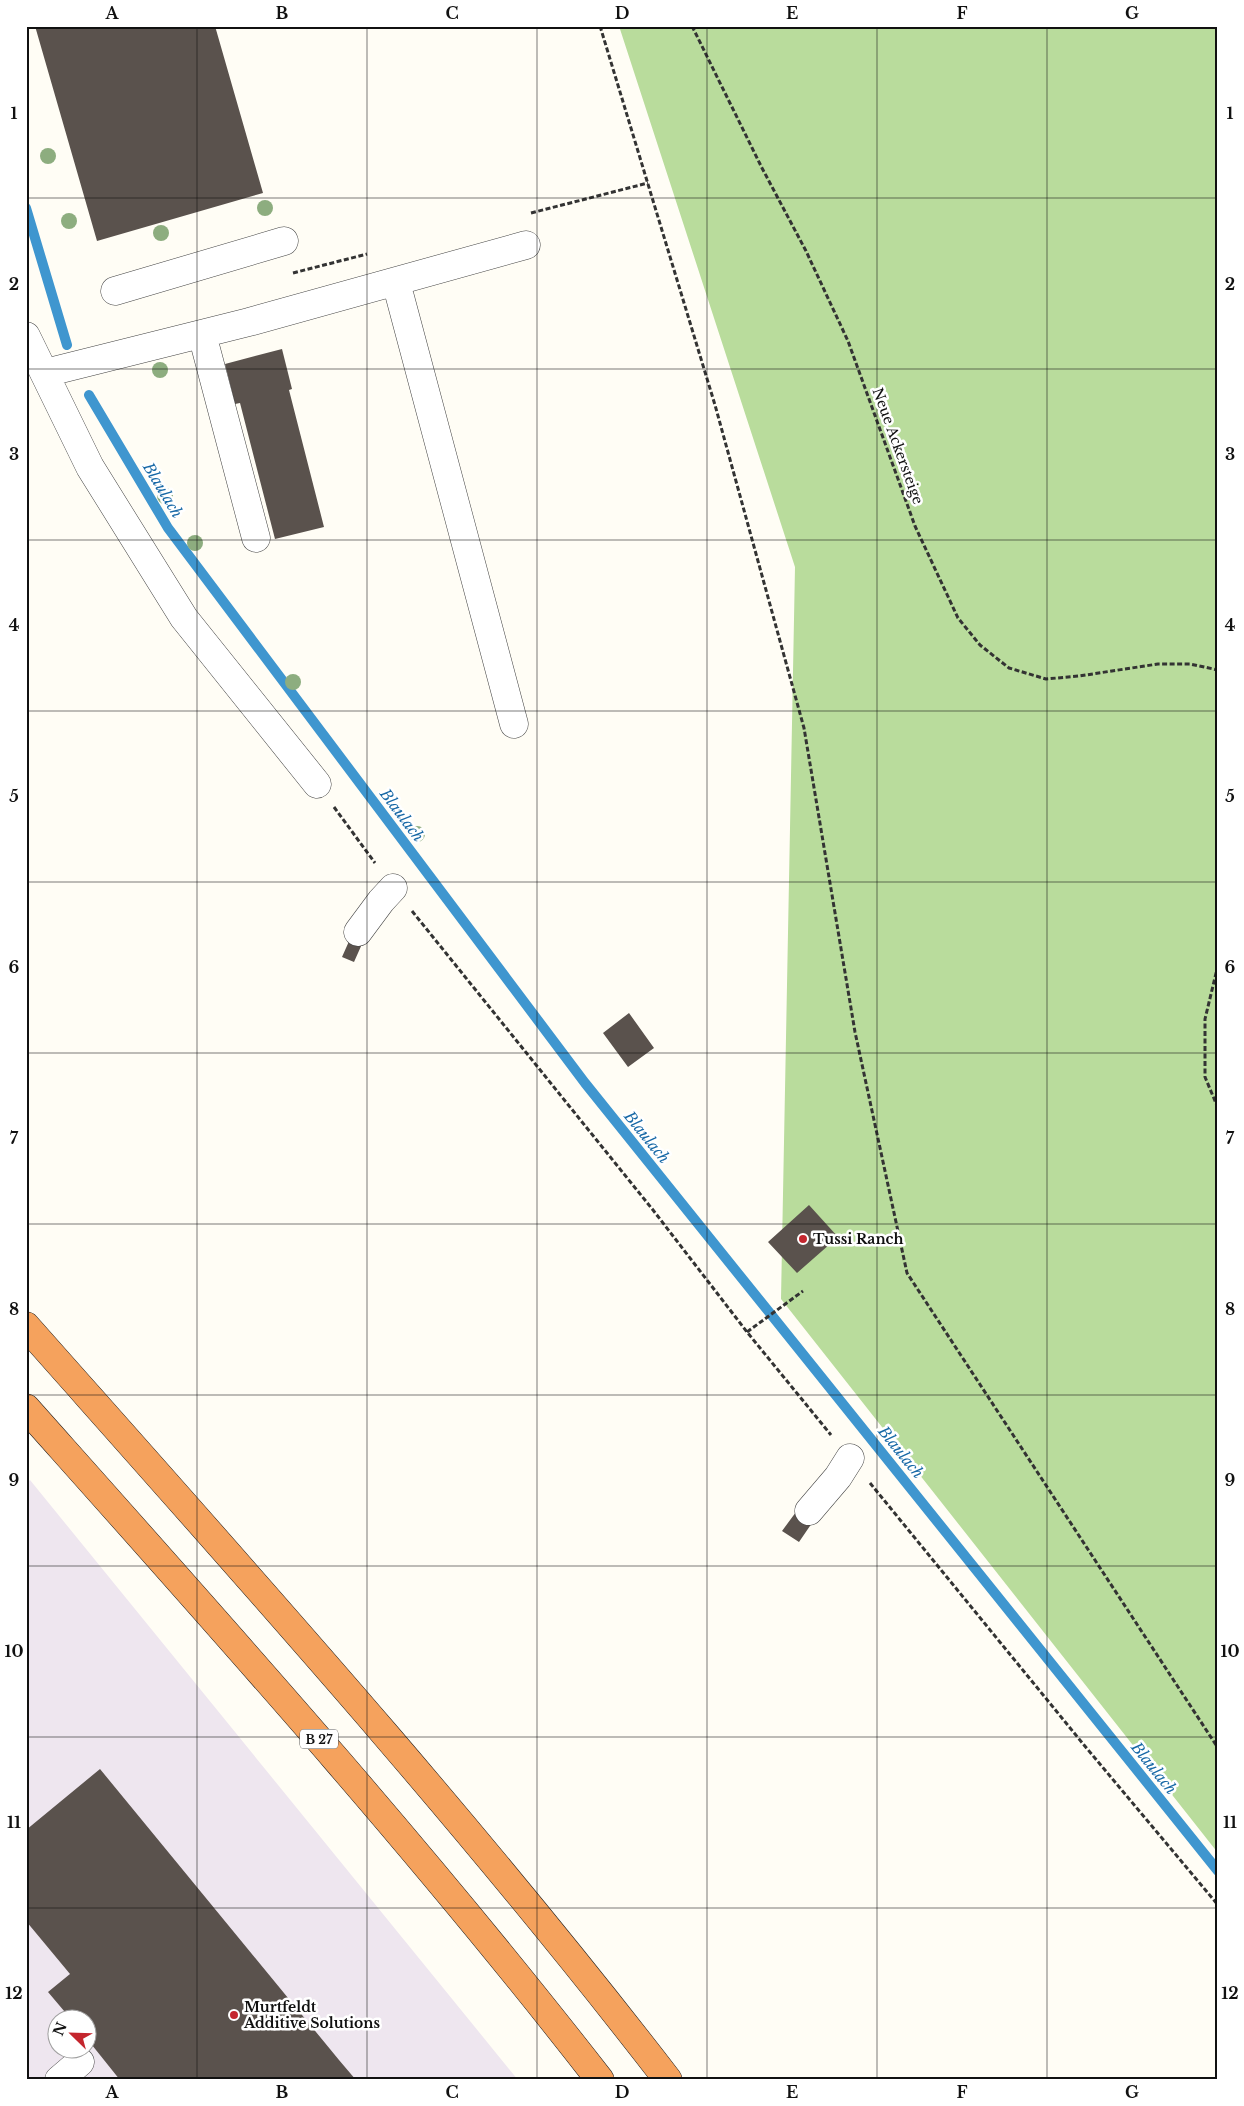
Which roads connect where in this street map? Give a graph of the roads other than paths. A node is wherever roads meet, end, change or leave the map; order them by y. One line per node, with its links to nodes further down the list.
1 (284, 241): 4 (lane)
2 (526, 245): 3 (lane)
3 (396, 282): 5 (lane); 9 (lane)
4 (115, 291)
5 (202, 334): 7 (lane); 8 (lane)
6 (26, 336): 7 (lane)
7 (45, 369): 10 (lane)
8 (256, 538)
9 (514, 724)
10 (317, 784)
11 (393, 888): 12 (lane)
12 (358, 932)
13 (26, 1326): 20 (highway)
14 (26, 1408): 19 (highway, B 27)
15 (850, 1458): 16 (lane)
16 (809, 1511)
17 (80, 2062): 18 (lane)
18 (59, 2080)
19 (600, 2080)
20 (668, 2080)

